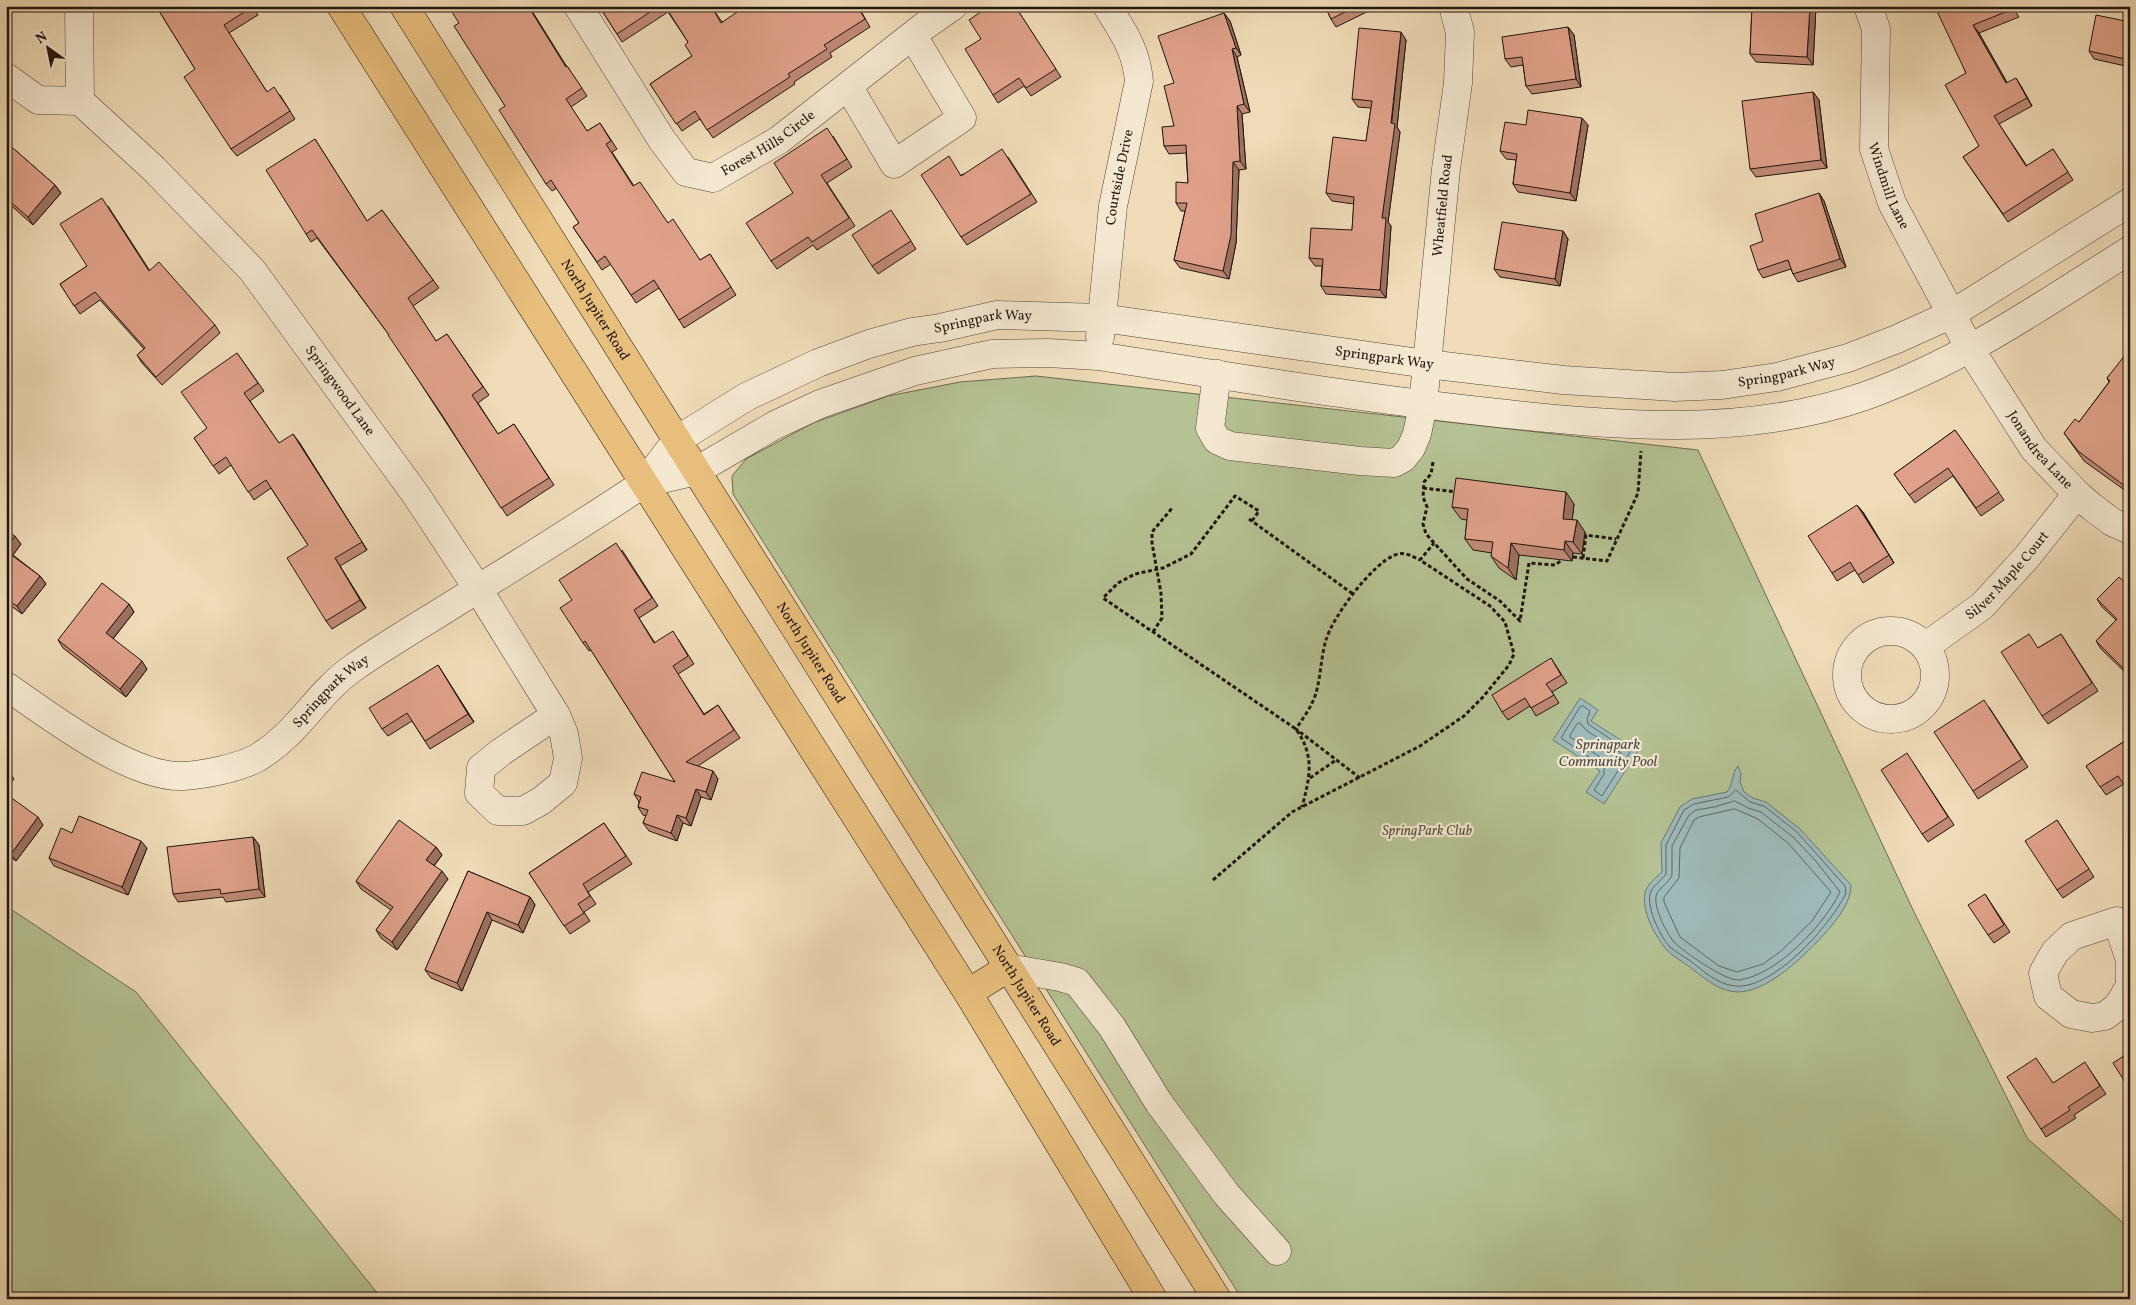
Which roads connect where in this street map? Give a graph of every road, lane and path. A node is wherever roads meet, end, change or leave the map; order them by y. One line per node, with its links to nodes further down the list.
1 (79, 6): 12 (street)
2 (341, 6): 26 (main road)
3 (404, 6): 22 (main road, North Jupiter Road)
4 (578, 6): 11 (street, Forest Hills Circle)
5 (953, 6): 9 (street, Forest Hills Circle)
6 (1107, 6): 16 (street, Courtside Drive)
7 (1453, 6): 19 (street, Wheatfield Road)
8 (1868, 6): 15 (street, Windmill Lane)
9 (913, 36): 11 (street, Forest Hills Circle); 11 (street)
10 (6, 77): 12 (street)
11 (848, 86)
12 (80, 101): 39 (street, Springwood Lane)
13 (2130, 202): 15 (street, Springpark Way)
14 (2130, 250): 17 (street, Springpark Way)
15 (1952, 314): 17 (street, Windmill Lane); 19 (street, Springpark Way)
16 (1102, 318): 18 (street, Courtside Drive); 19 (street, Springpark Way); 22 (street, Springpark Way)
17 (1970, 349): 21 (street, Springpark Way); 29 (street, Jonandrea Lane)
18 (1098, 356): 20 (street, Springpark Way); 25 (street, Springpark Way)
19 (1427, 364): 21 (street, Wheatfield Road)
20 (1217, 374): 21 (street, Springpark Way); 21 (street, Wheatfield Road)
21 (1423, 405)
22 (677, 440): 25 (main road, North Jupiter Road); 26 (street, Springpark Way)
23 (1641, 451): 32 (path)
24 (1434, 456): 27 (path)
25 (696, 470): 26 (street, Springpark Way); 52 (main road, North Jupiter Road)
26 (644, 483): 39 (street, Springpark Way); 55 (main road)
27 (1423, 488): 28 (path); 33 (path)
28 (1464, 493)
29 (2076, 494): 31 (street, Jonandrea Lane); 42 (street, Silver Maple Court)
30 (1173, 507): 38 (path)
31 (2130, 530)
32 (1616, 539): 35 (path); 35 (path)
33 (1434, 542): 36 (path); 37 (path)
34 (1573, 557): 35 (path)
35 (1583, 558)
36 (1420, 560): 40 (path); 47 (path)
37 (1562, 560)
38 (1156, 570): 40 (path); 41 (path); 41 (path)
39 (478, 589): 43 (street, Springpark Way); 44 (street, Springwood Lane)
40 (1353, 594): 45 (path)
41 (1153, 632): 45 (path)
42 (1926, 646)
43 (6, 686)
44 (556, 715)
45 (1296, 729): 46 (path); 48 (path)
46 (1336, 760): 47 (path); 48 (path)
47 (1360, 778): 49 (path)
48 (1310, 779): 49 (path)
49 (1302, 808): 50 (path)
50 (1213, 880)
51 (2123, 917): 53 (street); 54 (street)
52 (1008, 968): 55 (main road); 56 (street); 58 (main road, North Jupiter Road)
53 (2130, 981)
54 (2130, 986)
55 (968, 993): 57 (main road)
56 (1277, 1252)
57 (1153, 1299)
58 (1217, 1299)

